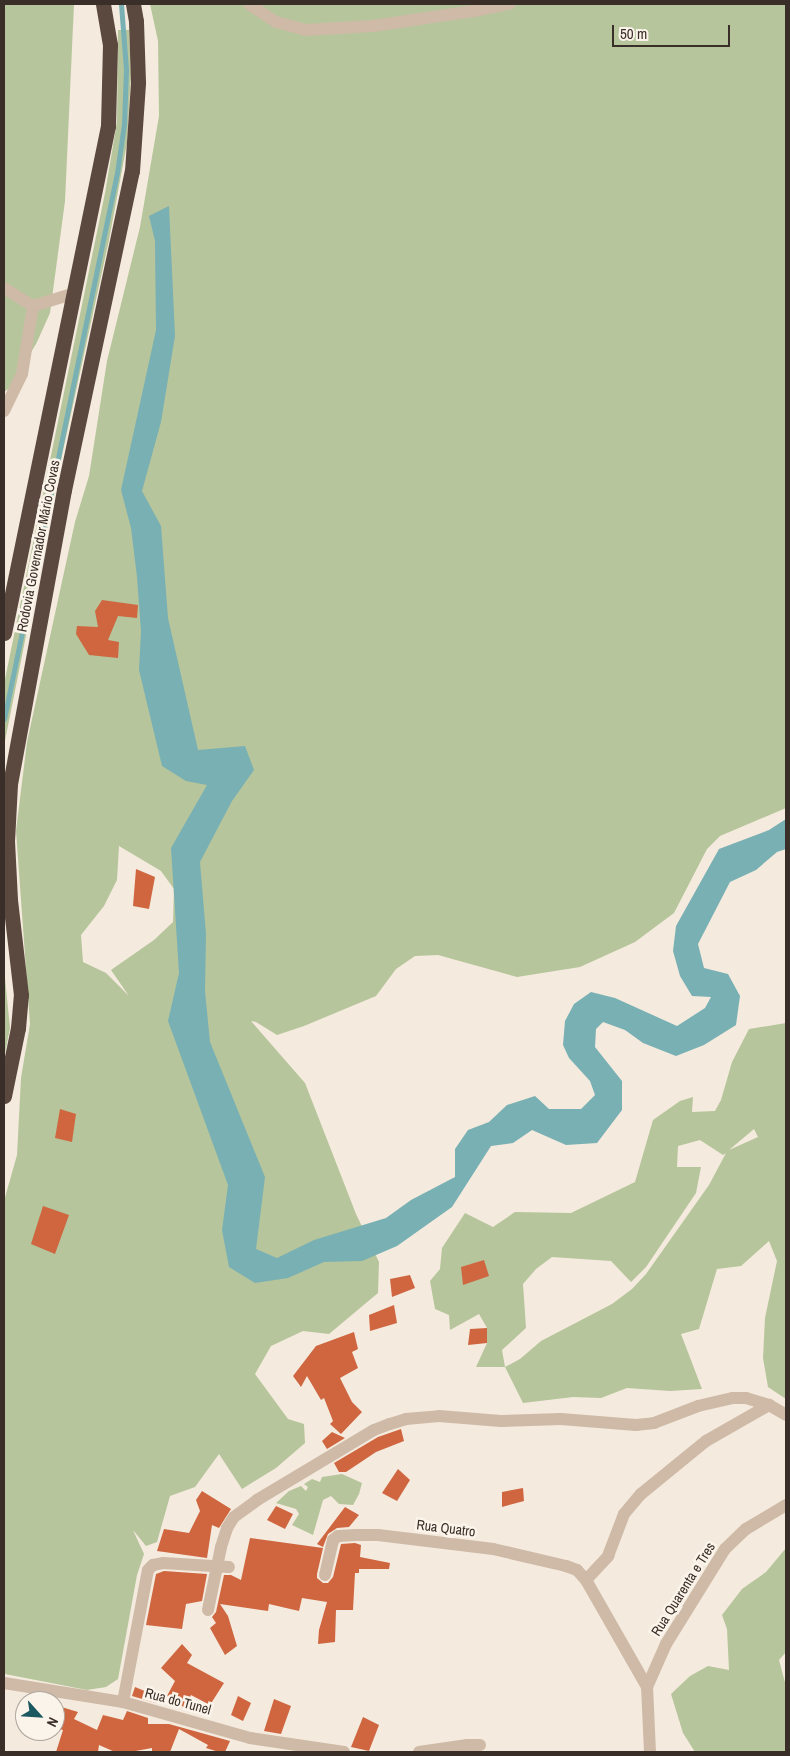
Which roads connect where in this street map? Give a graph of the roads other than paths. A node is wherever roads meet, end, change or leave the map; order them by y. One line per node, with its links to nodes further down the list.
1 (103, 4): 6 (highway, Rodovia Governador Mário Covas)
2 (133, 4): 10 (highway, Rodovia Governador Mário Covas)
3 (249, 4): 4 (street)
4 (509, 4)
5 (4, 288): 7 (street)
6 (75, 293): 7 (street); 9 (highway, Rodovia Governador Mário Covas)
7 (33, 306): 8 (street)
8 (4, 411)
9 (4, 633)
10 (4, 1096)
11 (769, 1405): 12 (street); 14 (street); 16 (street)
12 (786, 1414)
13 (786, 1504): 19 (street, Rua Quarenta e Tres)
14 (223, 1566): 17 (street); 20 (street)
15 (325, 1575): 16 (street, Rua Quatro)
16 (586, 1580): 19 (street, Rua Quatro)
17 (208, 1610)
18 (4, 1683): 20 (street, Rua do Tunel)
19 (647, 1687): 24 (street)
20 (123, 1702): 22 (street, Rua do Tunel)
21 (480, 1745): 23 (street)
22 (344, 1752)
23 (419, 1752)
24 (650, 1752)

